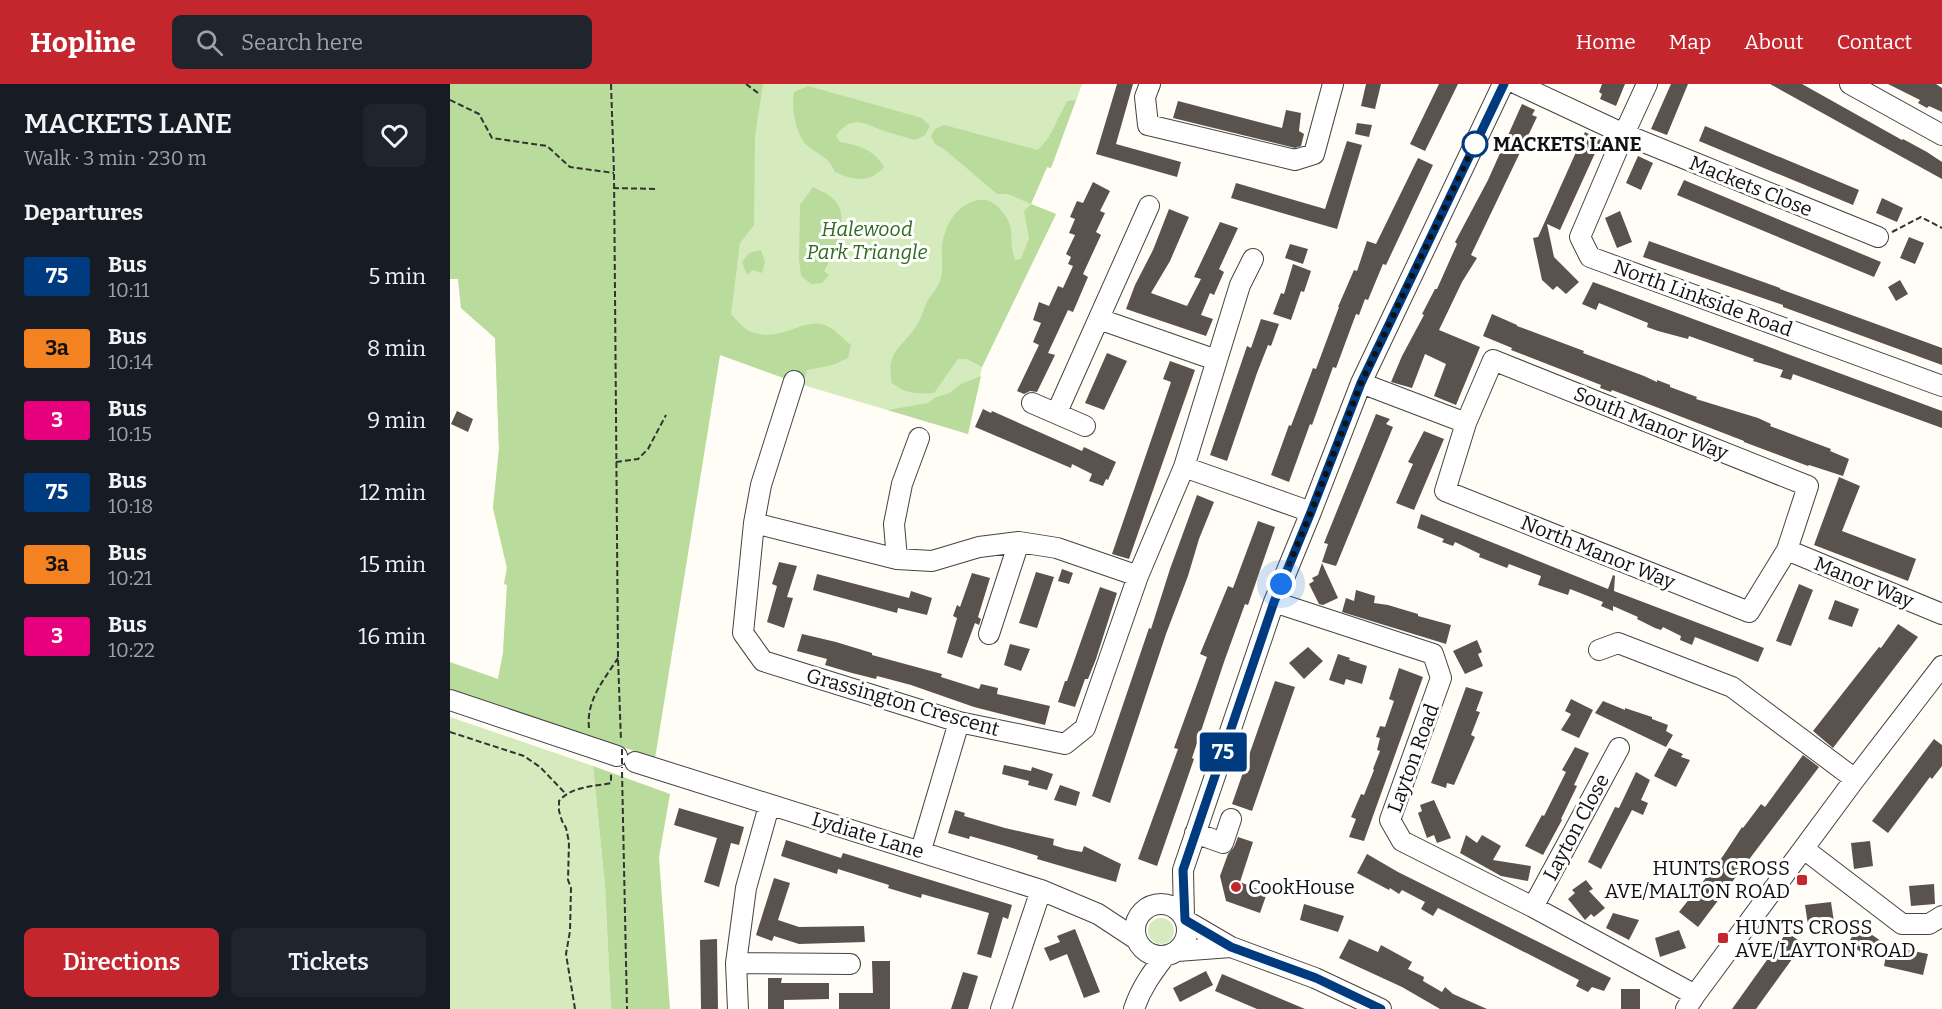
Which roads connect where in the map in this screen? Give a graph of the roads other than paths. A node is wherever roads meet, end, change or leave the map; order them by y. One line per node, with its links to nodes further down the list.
1 (1150, 84): 2 (street)
2 (1333, 84)
3 (1503, 84): 15 (street)
4 (1517, 84): 7 (street, Mackets Close)
5 (1647, 84): 7 (street, North Linkside Road)
6 (1850, 84): 8 (street)
7 (1624, 134): 10 (street, Mackets Close); 16 (street, North Linkside Road)
8 (1942, 135)
9 (1149, 206): 12 (street)
10 (1878, 237)
11 (1253, 259): 13 (street, Grassington Crescent)
12 (1099, 319): 13 (street); 18 (street)
13 (1216, 360): 22 (street, Grassington Crescent)
14 (794, 381): 24 (street, Grassington Crescent)
15 (1361, 383): 19 (street); 23 (street)
16 (1942, 386)
17 (1032, 403): 18 (street)
18 (1057, 412): 20 (street)
19 (1466, 423): 26 (street, North Manor Way); 26 (street, South Manor Way)
20 (1085, 426)
21 (919, 438): 27 (street)
22 (1184, 467): 23 (street); 28 (street, Grassington Crescent)
23 (1311, 512): 29 (street)
24 (754, 523): 27 (street); 35 (street, Grassington Crescent)
25 (1019, 542): 27 (street); 28 (street); 31 (street)
26 (1786, 550): 30 (street, Manor Way)
27 (897, 559)
28 (1138, 576): 35 (street, Grassington Crescent)
29 (1274, 602): 40 (street); 45 (street, Layton Road)
30 (1942, 614)
31 (989, 634)
32 (1599, 650): 37 (street)
33 (1942, 666): 37 (street)
34 (450, 700): 38 (street, Lydiate Lane)
35 (959, 722): 42 (street)
36 (1619, 748): 45 (street, Layton Close)
37 (1855, 779): 41 (street)
38 (769, 806): 42 (street, Lydiate Lane); 53 (street)
39 (1231, 819): 40 (street)
40 (1195, 833): 43 (street)
41 (1804, 849): 48 (street); 56 (street)
42 (921, 850): 44 (street, Lydiate Lane)
43 (1183, 870): 46 (street); 49 (street)
44 (1041, 890): 47 (street, Lydiate Lane); 59 (street)
45 (1533, 907): 56 (street, Layton Road)
46 (1147, 910): 47 (street, Lydiate Lane); 49 (street); 50 (street)
47 (1098, 914): 50 (street, Lydiate Lane)
48 (1942, 916)
49 (1184, 919): 51 (street); 52 (street)
50 (1138, 943): 52 (street); 55 (street)
51 (1231, 947): 52 (street); 57 (street)
52 (1171, 953): 55 (street)
53 (736, 963): 54 (street); 58 (street)
54 (850, 964)
55 (1137, 1001)
56 (1690, 1002)
57 (1374, 1007)
58 (738, 1009)
59 (1001, 1009)

